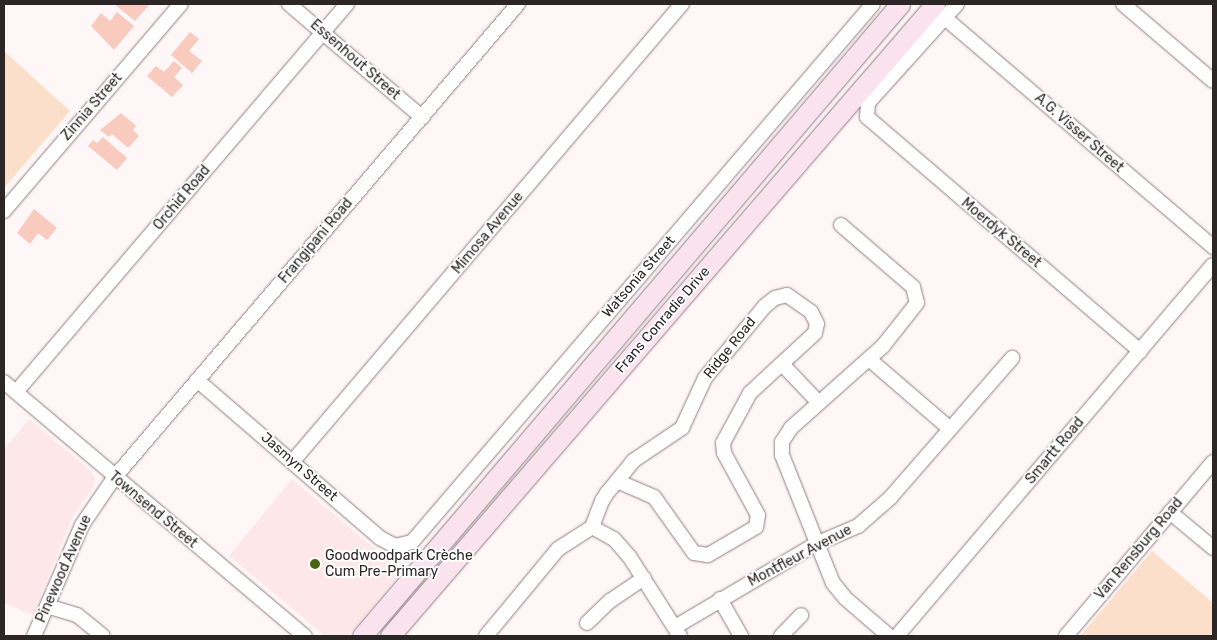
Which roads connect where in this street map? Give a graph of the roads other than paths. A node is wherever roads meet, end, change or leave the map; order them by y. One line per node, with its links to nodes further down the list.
1 (181, 4): 14 (street, Zinnia Street)
2 (289, 4): 11 (street, Essenhout Street)
3 (347, 4): 11 (street, Orchid Road)
4 (518, 4): 13 (street, Frangipani Road)
5 (682, 4): 27 (street, Mimosa Avenue)
6 (872, 4): 34 (street, Watsonia Street)
7 (900, 4): 45 (main road, Frans Conradie Drive)
8 (957, 4): 10 (street)
9 (1123, 4): 12 (street)
10 (940, 11): 16 (street, A.G. Visser Street); 18 (street, Moerdyk Street); 46 (main road, Frans Conradie Drive)
11 (323, 32): 13 (street, Essenhout Street); 24 (street, Orchid Road)
12 (1213, 81)
13 (422, 117): 22 (street, Frangipani Road)
14 (4, 211)
15 (840, 225): 20 (street)
16 (1213, 247)
17 (1213, 265): 18 (street, Smartt Road)
18 (1140, 351): 51 (street, Smartt Road)
19 (1012, 358): 26 (street, Montfleur Avenue)
20 (869, 359): 25 (street); 26 (street)
21 (783, 365): 25 (street); 30 (street, Ridge Road); 30 (street, Ridge Road)
22 (198, 380): 27 (street, Jasmyn Street); 29 (street, Frangipani Road)
23 (4, 382): 24 (street, Townsend Street)
24 (16, 392): 29 (street, Townsend Street)
25 (820, 403): 33 (street)
26 (950, 429): 33 (street, Montfleur Avenue)
27 (293, 461): 34 (street, Jasmyn Street)
28 (1213, 462): 31 (street, Van Rensburg Road)
29 (114, 478): 38 (street, Pinewood Avenue); 44 (street, Townsend Street)
30 (617, 481): 32 (street, Ridge Road)
31 (1170, 512): 35 (street); 52 (street, Van Rensburg Road)
32 (592, 527): 36 (street); 47 (street)
33 (816, 544): 37 (street, Montfleur Avenue); 50 (street)
34 (404, 546)
35 (1213, 548)
36 (644, 578): 40 (street); 41 (street)
37 (720, 600): 41 (street, Montfleur Avenue); 48 (street)
38 (47, 606): 42 (street, Pinewood Avenue); 43 (street)
39 (801, 616): 49 (street)
40 (587, 624)
41 (678, 632)
42 (34, 636)
43 (103, 636)
44 (304, 636)
45 (362, 636)
46 (390, 636)
47 (486, 636)
48 (741, 636)
49 (781, 636)
50 (889, 636)
51 (897, 636)
52 (1066, 636)

